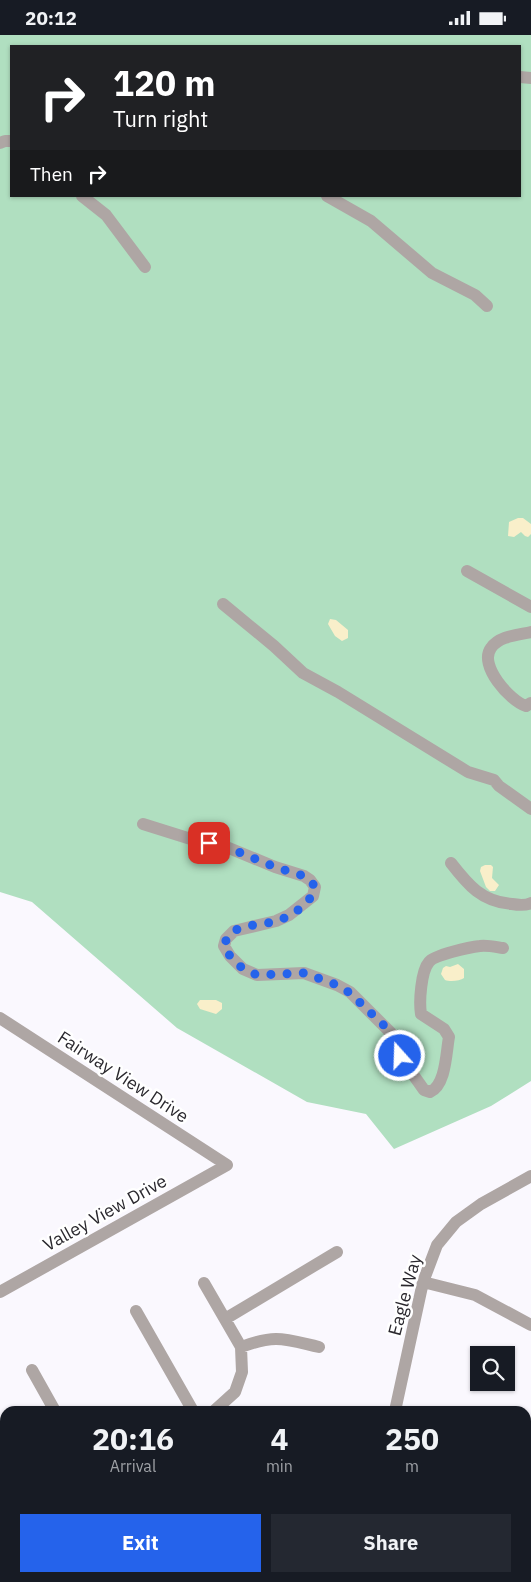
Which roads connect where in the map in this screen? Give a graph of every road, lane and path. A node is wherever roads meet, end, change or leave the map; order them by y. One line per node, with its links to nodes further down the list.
1 (83, 197): 3 (street)
2 (329, 197): 4 (street)
3 (146, 267)
4 (487, 305)
5 (467, 571): 7 (street)
6 (223, 604): 10 (street)
7 (531, 607)
8 (531, 632): 9 (street)
9 (531, 703)
10 (531, 809)
11 (143, 824): 14 (street)
12 (451, 863): 13 (street)
13 (531, 903)
14 (503, 948)
15 (0, 1018): 16 (street, Fairway View Drive)
16 (226, 1165): 21 (street, Valley View Drive)
17 (531, 1175): 19 (street, Eagle Way)
18 (336, 1253): 23 (street)
19 (423, 1282): 24 (street); 31 (street, Eagle Way)
20 (204, 1283): 23 (street)
21 (0, 1292)
22 (136, 1311): 29 (street)
23 (225, 1319): 25 (street)
24 (531, 1325)
25 (240, 1347): 26 (street); 30 (street)
26 (319, 1347)
27 (32, 1370): 28 (street)
28 (52, 1406)
29 (190, 1406)
30 (220, 1406)
31 (396, 1406)

